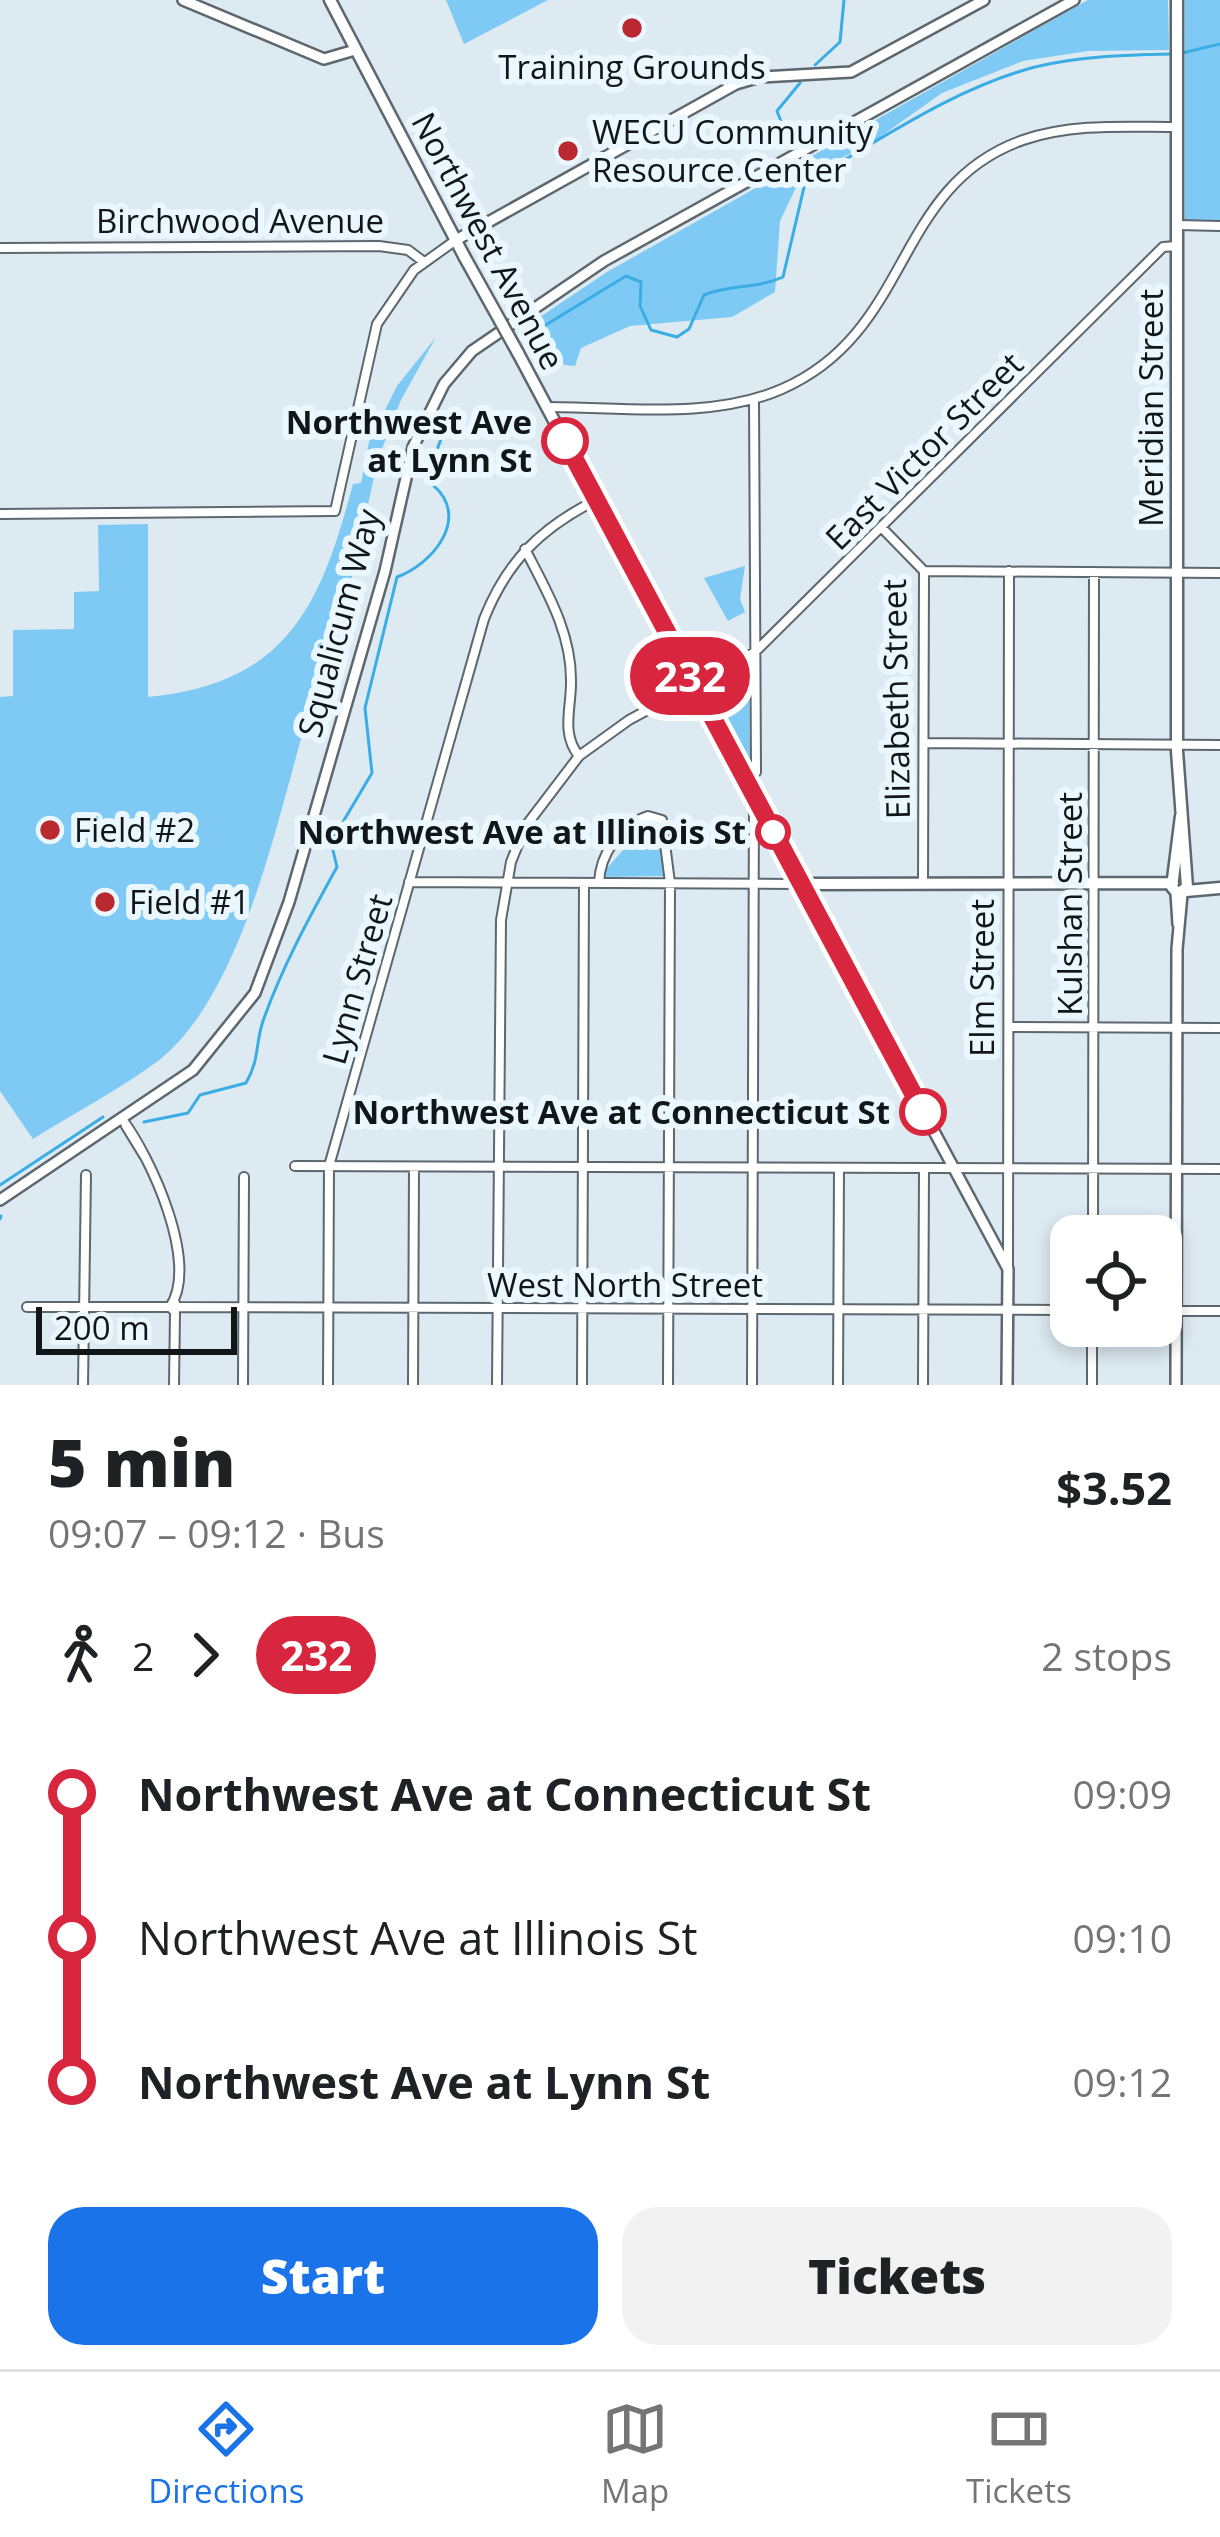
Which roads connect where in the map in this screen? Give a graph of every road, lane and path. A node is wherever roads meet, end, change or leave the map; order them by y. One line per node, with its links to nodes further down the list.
1 (183, 0): 6 (street)
2 (330, 0): 6 (main road, Northwest Avenue)
3 (984, 0): 10 (street, Birchwood Avenue)
4 (1074, 0): 51 (street, Squalicum Way)
5 (1177, 0): 7 (main road, Meridian Street)
6 (355, 50): 10 (main road, Northwest Avenue)
7 (1178, 127): 8 (main road, Meridian Street); 14 (street)
8 (1178, 225): 9 (street); 11 (main road, Meridian Street)
9 (1220, 226)
10 (455, 240): 13 (street, Birchwood Avenue); 15 (main road, Northwest Avenue, bridge)
11 (1178, 246): 18 (street, East Victor Street); 23 (main road, Meridian Street)
12 (0, 248): 13 (street, Birchwood Avenue)
13 (424, 262): 17 (street)
14 (754, 399): 15 (street); 25 (street)
15 (546, 407): 16 (main road, Northwest Avenue)
16 (596, 500): 19 (street, Lynn Street); 26 (main road, Northwest Avenue)
17 (0, 514)
18 (881, 527): 20 (street, Elizabeth Street); 25 (street, East Victor Street)
19 (525, 549): 32 (street); 35 (street, Lynn Street)
20 (924, 571): 21 (street); 27 (street, Elizabeth Street)
21 (1009, 572): 22 (street); 28 (street, Elm Street)
22 (1094, 572): 23 (street); 29 (street, Kulshan Street)
23 (1178, 572): 24 (street); 30 (main road, Meridian Street)
24 (1220, 573)
25 (755, 652): 26 (street, East Victor Street); 33 (street)
26 (695, 685): 32 (street, East Victor Street); 34 (main road, Northwest Avenue)
27 (924, 743): 28 (street); 42 (street, Elizabeth Street)
28 (1009, 743): 29 (street); 43 (street, Elm Street)
29 (1094, 744): 30 (street); 45 (street, Kulshan Street)
30 (1178, 744): 31 (street); 46 (main road, Meridian Street)
31 (1220, 745)
32 (579, 756): 36 (street, East Victor Street)
33 (756, 772)
34 (754, 796): 40 (street); 41 (main road, Northwest Avenue)
35 (409, 882): 36 (street); 53 (street, Lynn Street)
36 (506, 883): 37 (street); 55 (street, East Victor Street)
37 (584, 883): 38 (street); 56 (street)
38 (598, 883): 39 (street); 39 (street)
39 (670, 884): 40 (street); 57 (street)
40 (754, 884): 41 (street); 58 (street)
41 (801, 884): 42 (main road); 61 (street, Northwest Avenue)
42 (923, 885): 43 (main road)
43 (1009, 885): 45 (main road); 47 (street, Elm Street)
44 (1220, 885): 46 (main road)
45 (1094, 886): 46 (main road); 48 (street, Kulshan Street)
46 (1179, 887): 49 (street, Meridian Street)
47 (1009, 1027): 48 (street); 62 (street, Elm Street)
48 (1093, 1027): 49 (street); 63 (street, Kulshan Street)
49 (1177, 1027): 50 (street); 64 (street, Meridian Street)
50 (1220, 1028)
51 (124, 1123): 68 (street, Squalicum Way); 74 (street)
52 (295, 1166): 53 (street)
53 (329, 1166): 54 (street); 76 (street, Lynn Street)
54 (414, 1166): 55 (street); 77 (street)
55 (499, 1167): 56 (street); 78 (street, East Victor Street)
56 (583, 1167): 57 (street); 79 (street)
57 (669, 1167): 58 (street); 80 (street)
58 (753, 1168): 59 (street); 81 (street)
59 (839, 1168): 60 (street); 82 (street)
60 (924, 1168): 61 (street); 83 (street)
61 (953, 1168): 62 (street); 71 (street, Northwest Avenue)
62 (1009, 1169): 63 (street); 71 (street, Elm Street)
63 (1093, 1169): 64 (street); 69 (street, Kulshan Street)
64 (1177, 1169): 65 (street); 70 (street, Meridian Street)
65 (1220, 1169)
66 (86, 1175): 73 (street)
67 (244, 1178): 75 (street)
68 (0, 1200)
69 (1093, 1215)
70 (1177, 1215)
71 (1008, 1269): 84 (street, Elm Street)
72 (27, 1307): 73 (street, West North Street)
73 (84, 1307): 74 (street, West North Street); 90 (street)
74 (175, 1307): 75 (street, West North Street); 91 (street)
75 (244, 1308): 76 (street, West North Street); 92 (street)
76 (329, 1308): 77 (street, West North Street); 93 (street, Lynn Street)
77 (413, 1308): 78 (street, West North Street); 94 (street)
78 (498, 1309): 79 (street, West North Street); 95 (street, East Victor Street)
79 (583, 1309): 80 (street, West North Street); 96 (street)
80 (668, 1309): 81 (street, West North Street); 97 (street)
81 (752, 1309): 82 (street, West North Street); 98 (street)
82 (838, 1310): 83 (street, West North Street); 99 (street)
83 (923, 1310): 84 (street, West North Street); 100 (street)
84 (1008, 1310): 85 (street, West North Street); 101 (street, Elm Street)
85 (1050, 1310)
86 (1182, 1311): 87 (street)
87 (1220, 1311)
88 (1092, 1347): 102 (street)
89 (1177, 1347): 103 (street, Meridian Street)
90 (83, 1385)
91 (174, 1385)
92 (243, 1385)
93 (328, 1385)
94 (413, 1385)
95 (497, 1385)
96 (582, 1385)
97 (668, 1385)
98 (752, 1385)
99 (838, 1385)
100 (923, 1385)
101 (1007, 1385)
102 (1092, 1385)
103 (1176, 1385)

